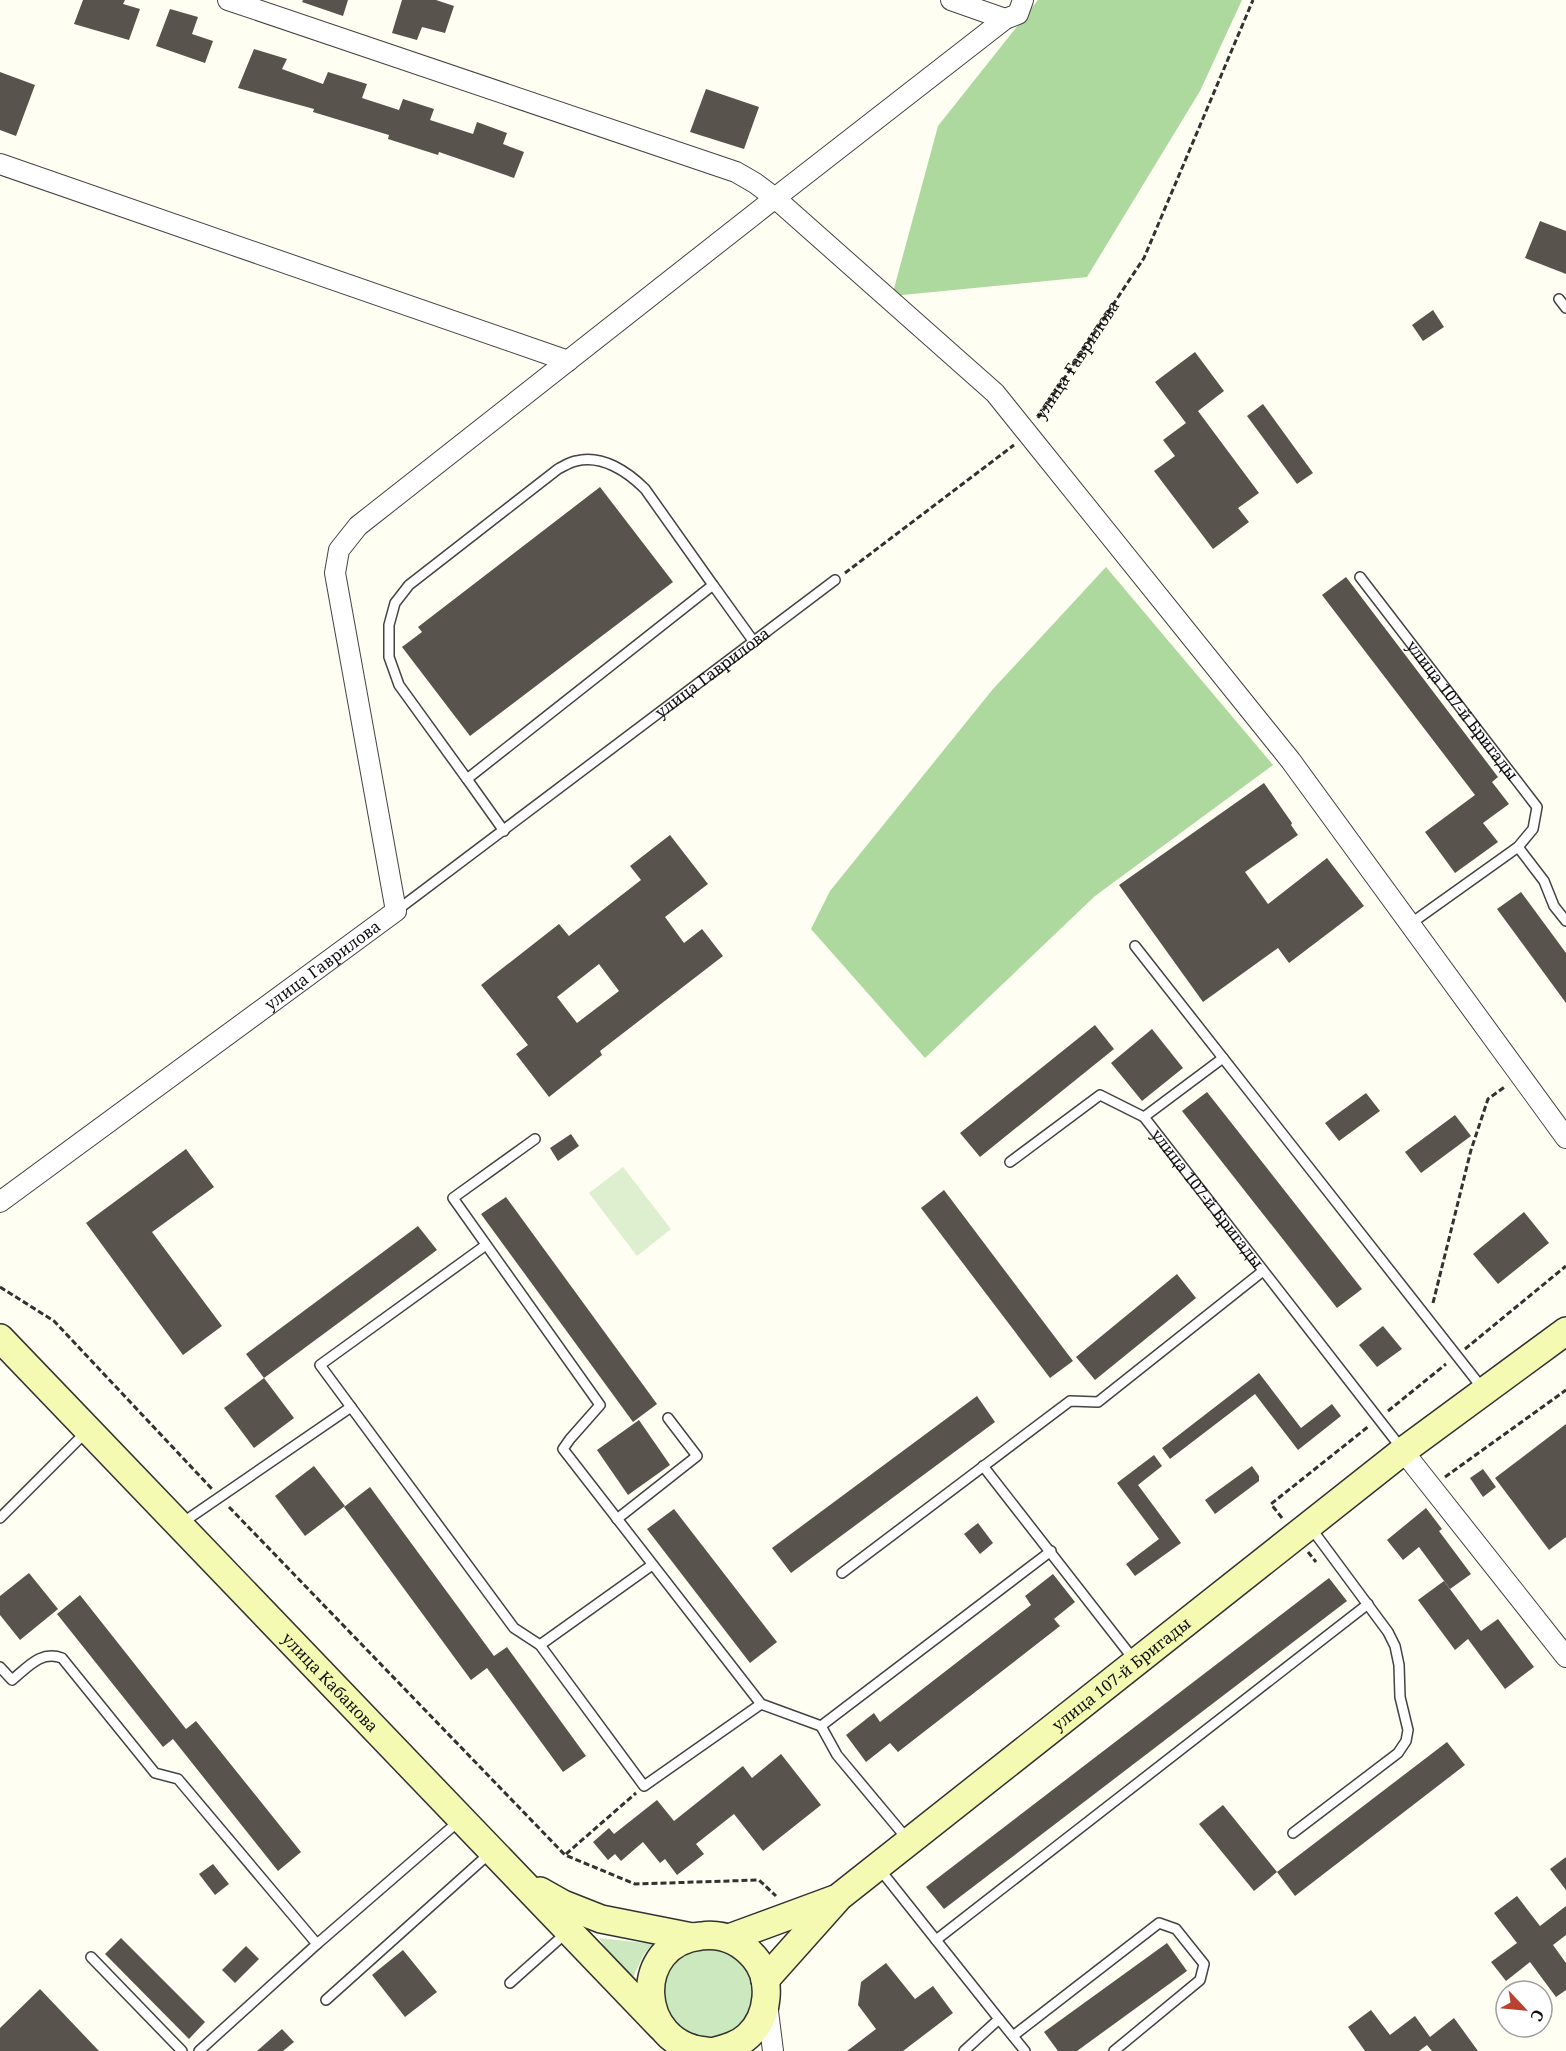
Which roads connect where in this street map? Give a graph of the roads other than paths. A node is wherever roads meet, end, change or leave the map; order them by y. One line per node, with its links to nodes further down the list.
1 (228, 0): 6 (street)
2 (951, 0): 4 (street)
3 (1023, 0): 4 (street)
4 (1005, 19): 6 (street)
5 (0, 164): 9 (street)
6 (775, 198): 9 (street); 19 (street)
7 (1559, 300): 8 (lane)
8 (1566, 308)
9 (568, 361): 17 (street)
10 (1360, 577): 16 (lane, улица 107-й Бригады)
11 (835, 580): 13 (lane, улица Гаврилова)
12 (713, 585): 13 (lane); 14 (lane); 14 (lane)
13 (754, 642): 15 (lane, улица Гаврилова)
14 (467, 779): 15 (lane)
15 (504, 831): 17 (lane, улица Гаврилова)
16 (1518, 847): 18 (lane); 19 (lane, улица 107-й Бригады)
17 (396, 911): 26 (street, улица Гаврилова)
18 (1566, 921)
19 (1410, 924): 23 (street)
20 (1135, 946): 21 (lane)
21 (1223, 1058): 22 (lane, улица 107-й Бригады); 31 (lane)
22 (1144, 1118): 25 (lane, улица 107-й Бригады); 28 (lane, улица 107-й Бригады)
23 (1566, 1138)
24 (535, 1139): 27 (lane)
25 (1010, 1162)
26 (0, 1202)
27 (486, 1245): 32 (lane); 38 (lane)
28 (1263, 1271): 35 (lane, улица 107-й Бригады); 36 (lane)
29 (1566, 1330): 31 (main road, улица 107-й Бригады)
30 (0, 1338): 34 (main road, улица Кабанова)
31 (1484, 1391): 35 (main road, улица 107-й Бригады)
32 (351, 1407): 39 (lane); 45 (lane)
33 (668, 1418): 38 (lane)
34 (88, 1430): 37 (lane); 39 (main road, улица Кабанова)
35 (1403, 1451): 40 (main road, улица 107-й Бригады); 46 (street)
36 (983, 1467): 41 (lane); 43 (lane)
37 (0, 1518)
38 (617, 1519): 42 (lane)
39 (179, 1525): 51 (main road, улица Кабанова)
40 (1302, 1531): 44 (lane); 47 (main road, улица 107-й Бригады)
41 (1051, 1551): 47 (lane); 50 (lane)
42 (652, 1565): 45 (lane); 49 (lane)
43 (842, 1573)
44 (1368, 1604): 52 (lane); 61 (lane)
45 (540, 1645): 49 (lane)
46 (1566, 1657)
47 (1136, 1662): 53 (main road, улица 107-й Бригады)
48 (0, 1667): 62 (lane)
49 (761, 1704): 50 (lane)
50 (820, 1726): 53 (lane)
51 (461, 1819): 54 (main road, улица Кабанова); 62 (lane)
52 (1293, 1833)
53 (910, 1841): 55 (main road, улица 107-й Бригады)
54 (492, 1851): 56 (main road, улица Кабанова); 66 (lane)
55 (878, 1867): 57 (main road, улица 107-й Бригады); 61 (lane)
56 (518, 1879): 58 (main road, улица Кабанова); 59 (main road)
57 (839, 1897): 60 (main road); 65 (main road)
58 (568, 1931): 64 (lane); 69 (main road, улица Кабанова)
59 (692, 1937): 60 (main road); 69 (main road)
60 (729, 1938): 65 (main road)
61 (936, 1940): 67 (lane)
62 (317, 1944): 71 (lane)
63 (91, 1957): 70 (lane)
64 (510, 1983)
65 (766, 1990): 73 (main road); 74 (street)
66 (326, 2000)
67 (999, 2019): 68 (lane); 75 (lane)
68 (1013, 2036): 76 (lane); 77 (lane)
69 (673, 2040): 72 (main road)
70 (182, 2051)
71 (199, 2051)
72 (706, 2051)
73 (715, 2051)
74 (773, 2051)
75 (964, 2051)
76 (1025, 2051)
77 (1114, 2051)

